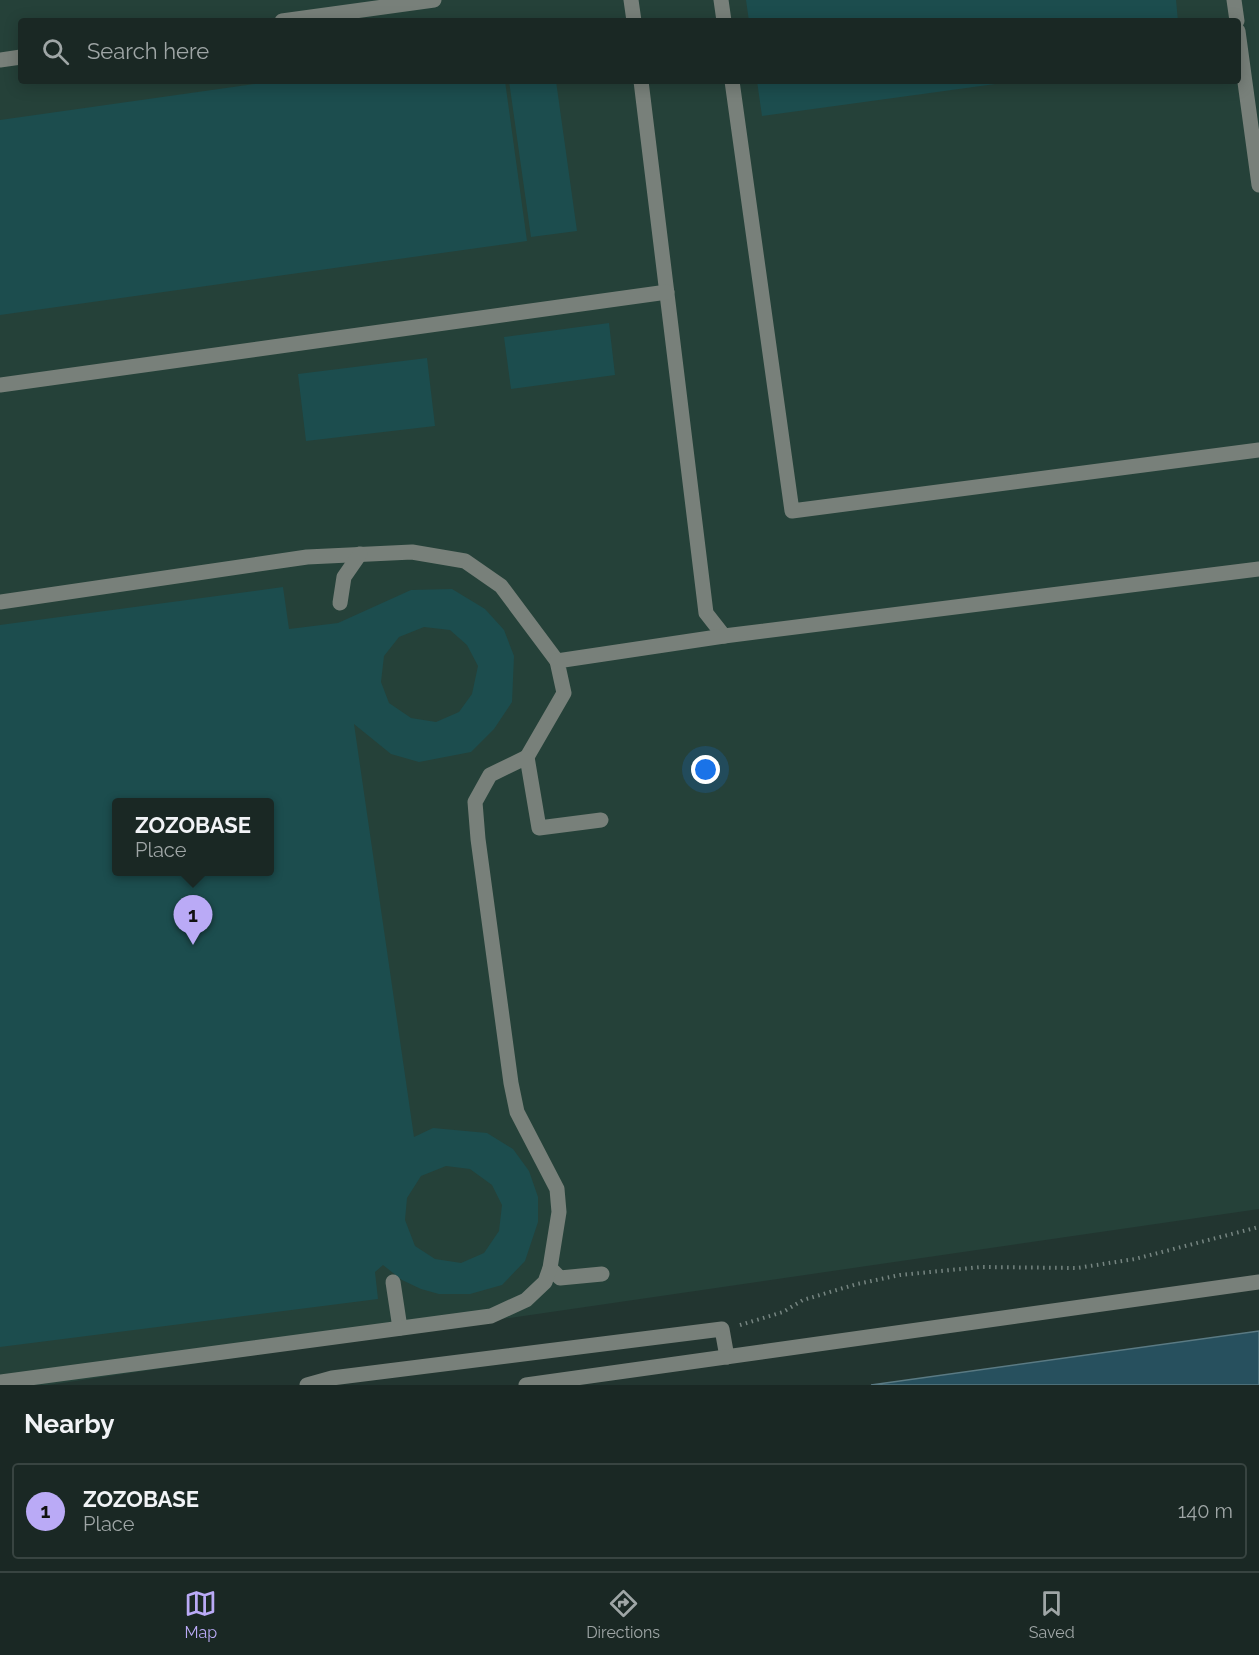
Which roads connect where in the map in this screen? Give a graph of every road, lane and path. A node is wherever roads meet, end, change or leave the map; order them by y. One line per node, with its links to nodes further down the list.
1 (434, 0): 5 (street)
2 (631, 0): 6 (street)
3 (721, 0): 7 (street)
4 (1234, 0): 8 (street)
5 (304, 18)
6 (634, 18)
7 (724, 18)
8 (1237, 18)
9 (1241, 53): 14 (street)
10 (18, 57): 11 (street)
11 (0, 60)
12 (641, 84): 15 (street)
13 (732, 84): 17 (street)
14 (1259, 185)
15 (667, 292): 16 (street); 22 (street)
16 (0, 385)
17 (1259, 450)
18 (360, 554): 20 (street); 21 (street); 23 (street)
19 (1259, 569): 22 (street)
20 (0, 602)
21 (340, 603)
22 (724, 636): 23 (street)
23 (557, 660): 24 (street)
24 (527, 757): 25 (street); 27 (street)
25 (601, 820)
26 (1259, 1227): 32 (path)
27 (550, 1268): 28 (street); 31 (street)
28 (602, 1274)
29 (393, 1282): 31 (street)
30 (1259, 1282): 33 (street)
31 (400, 1328): 34 (street)
32 (722, 1329): 33 (street); 35 (street)
33 (727, 1357): 36 (street)
34 (0, 1382)
35 (307, 1385)
36 (526, 1385)

